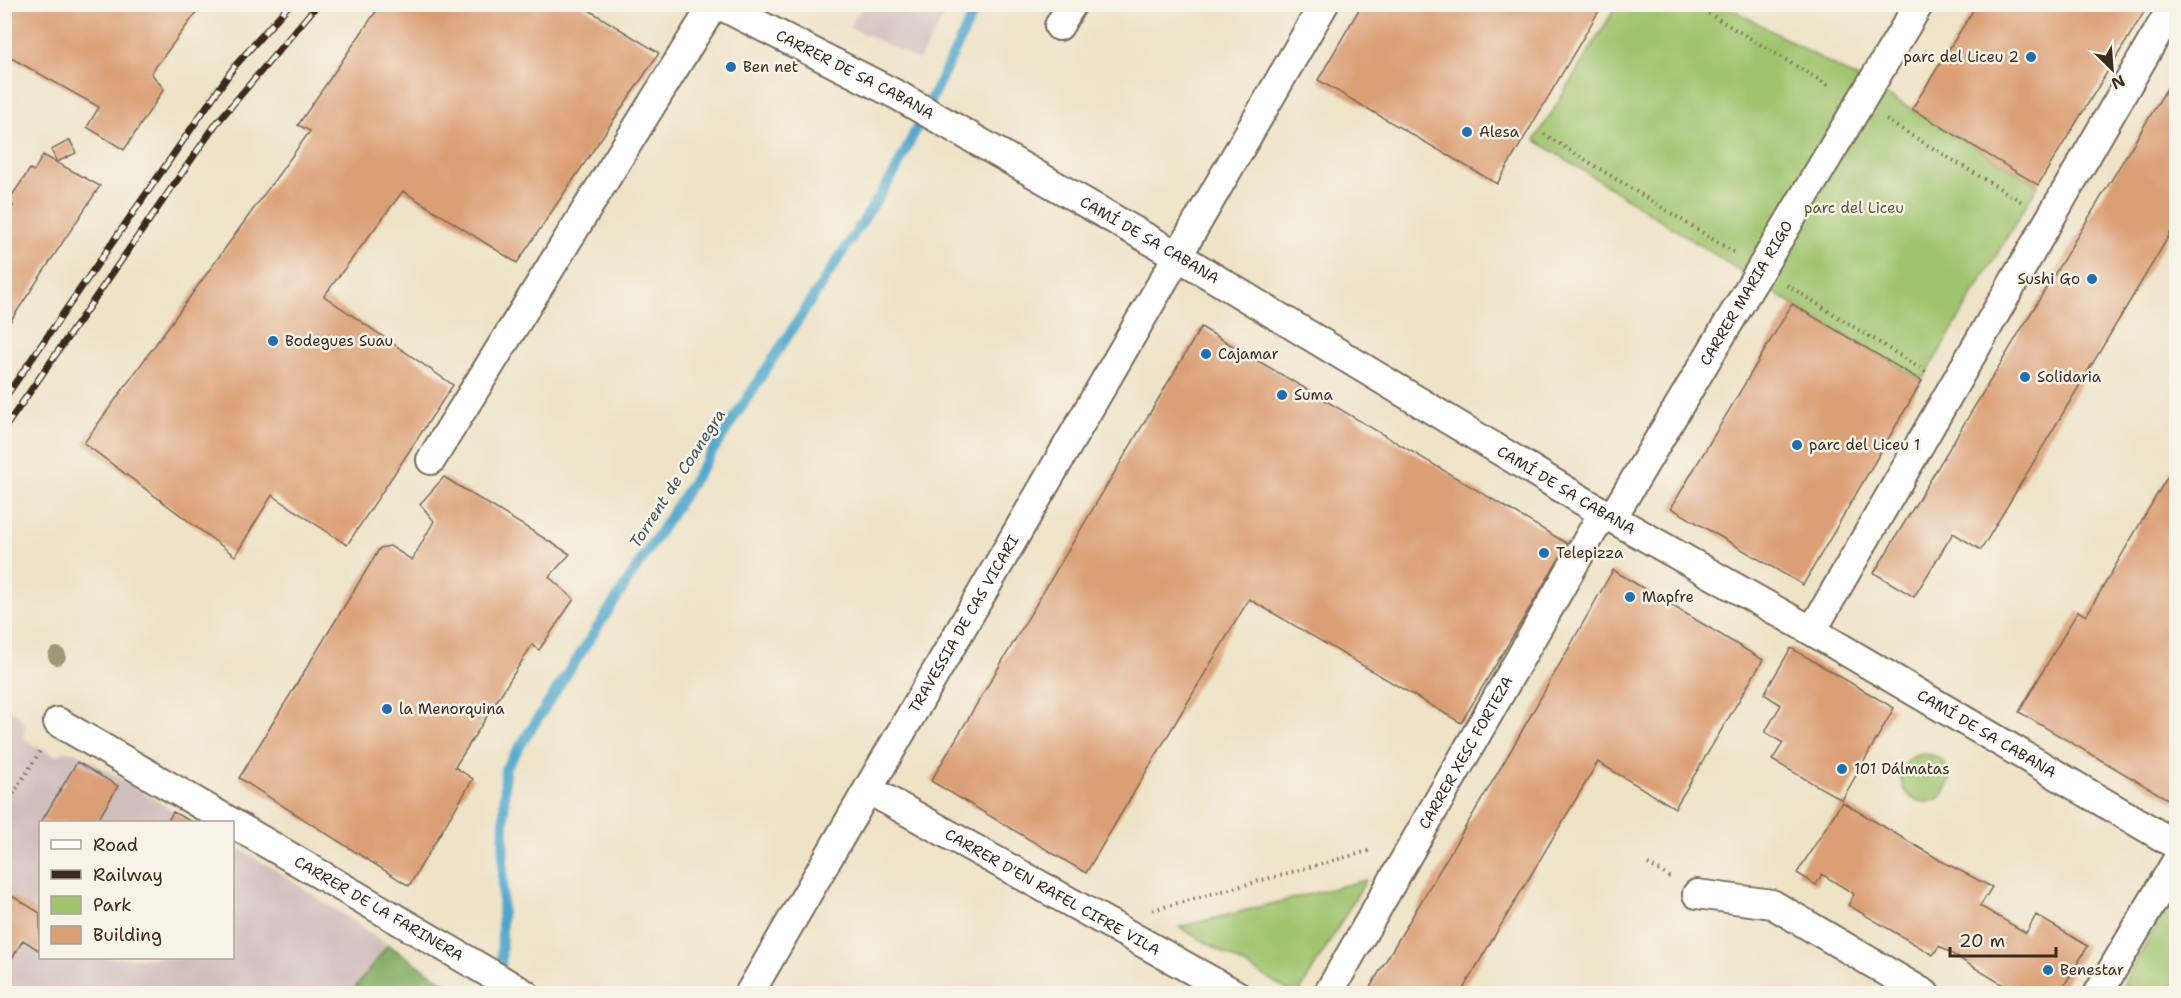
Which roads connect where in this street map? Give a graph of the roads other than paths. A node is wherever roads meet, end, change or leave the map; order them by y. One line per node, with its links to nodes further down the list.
1 (716, 4): 5 (street, CARRER DE SA CABANA); 7 (street)
2 (1324, 4): 6 (street, TRAVESSIA DE CAS VICARI)
3 (1919, 4): 8 (street, CARRER MARIA RIGO)
4 (2174, 4): 9 (street)
5 (959, 130): 6 (street, CAMÍ DE SA CABANA)
6 (1178, 256): 8 (street, CAMÍ DE SA CABANA); 11 (street, TRAVESSIA DE CAS VICARI)
7 (431, 460)
8 (1607, 515): 9 (street, CAMÍ DE SA CABANA); 20 (street, CARRER XESC FORTEZA)
9 (1812, 631): 14 (street, CAMÍ DE SA CABANA)
10 (58, 722): 12 (street, CARRER DE LA FARINERA)
11 (869, 790): 18 (street, TRAVESSIA DE CAS VICARI); 19 (street, CARRER D'EN RAFEL CIFRE VILA)
12 (229, 821)
13 (234, 824): 17 (street, CARRER DE LA FARINERA)
14 (2176, 845)
15 (2176, 862): 22 (street)
16 (1697, 894): 21 (street)
17 (525, 993)
18 (749, 993)
19 (1235, 993)
20 (1328, 993)
21 (1925, 993)
22 (2098, 993)

